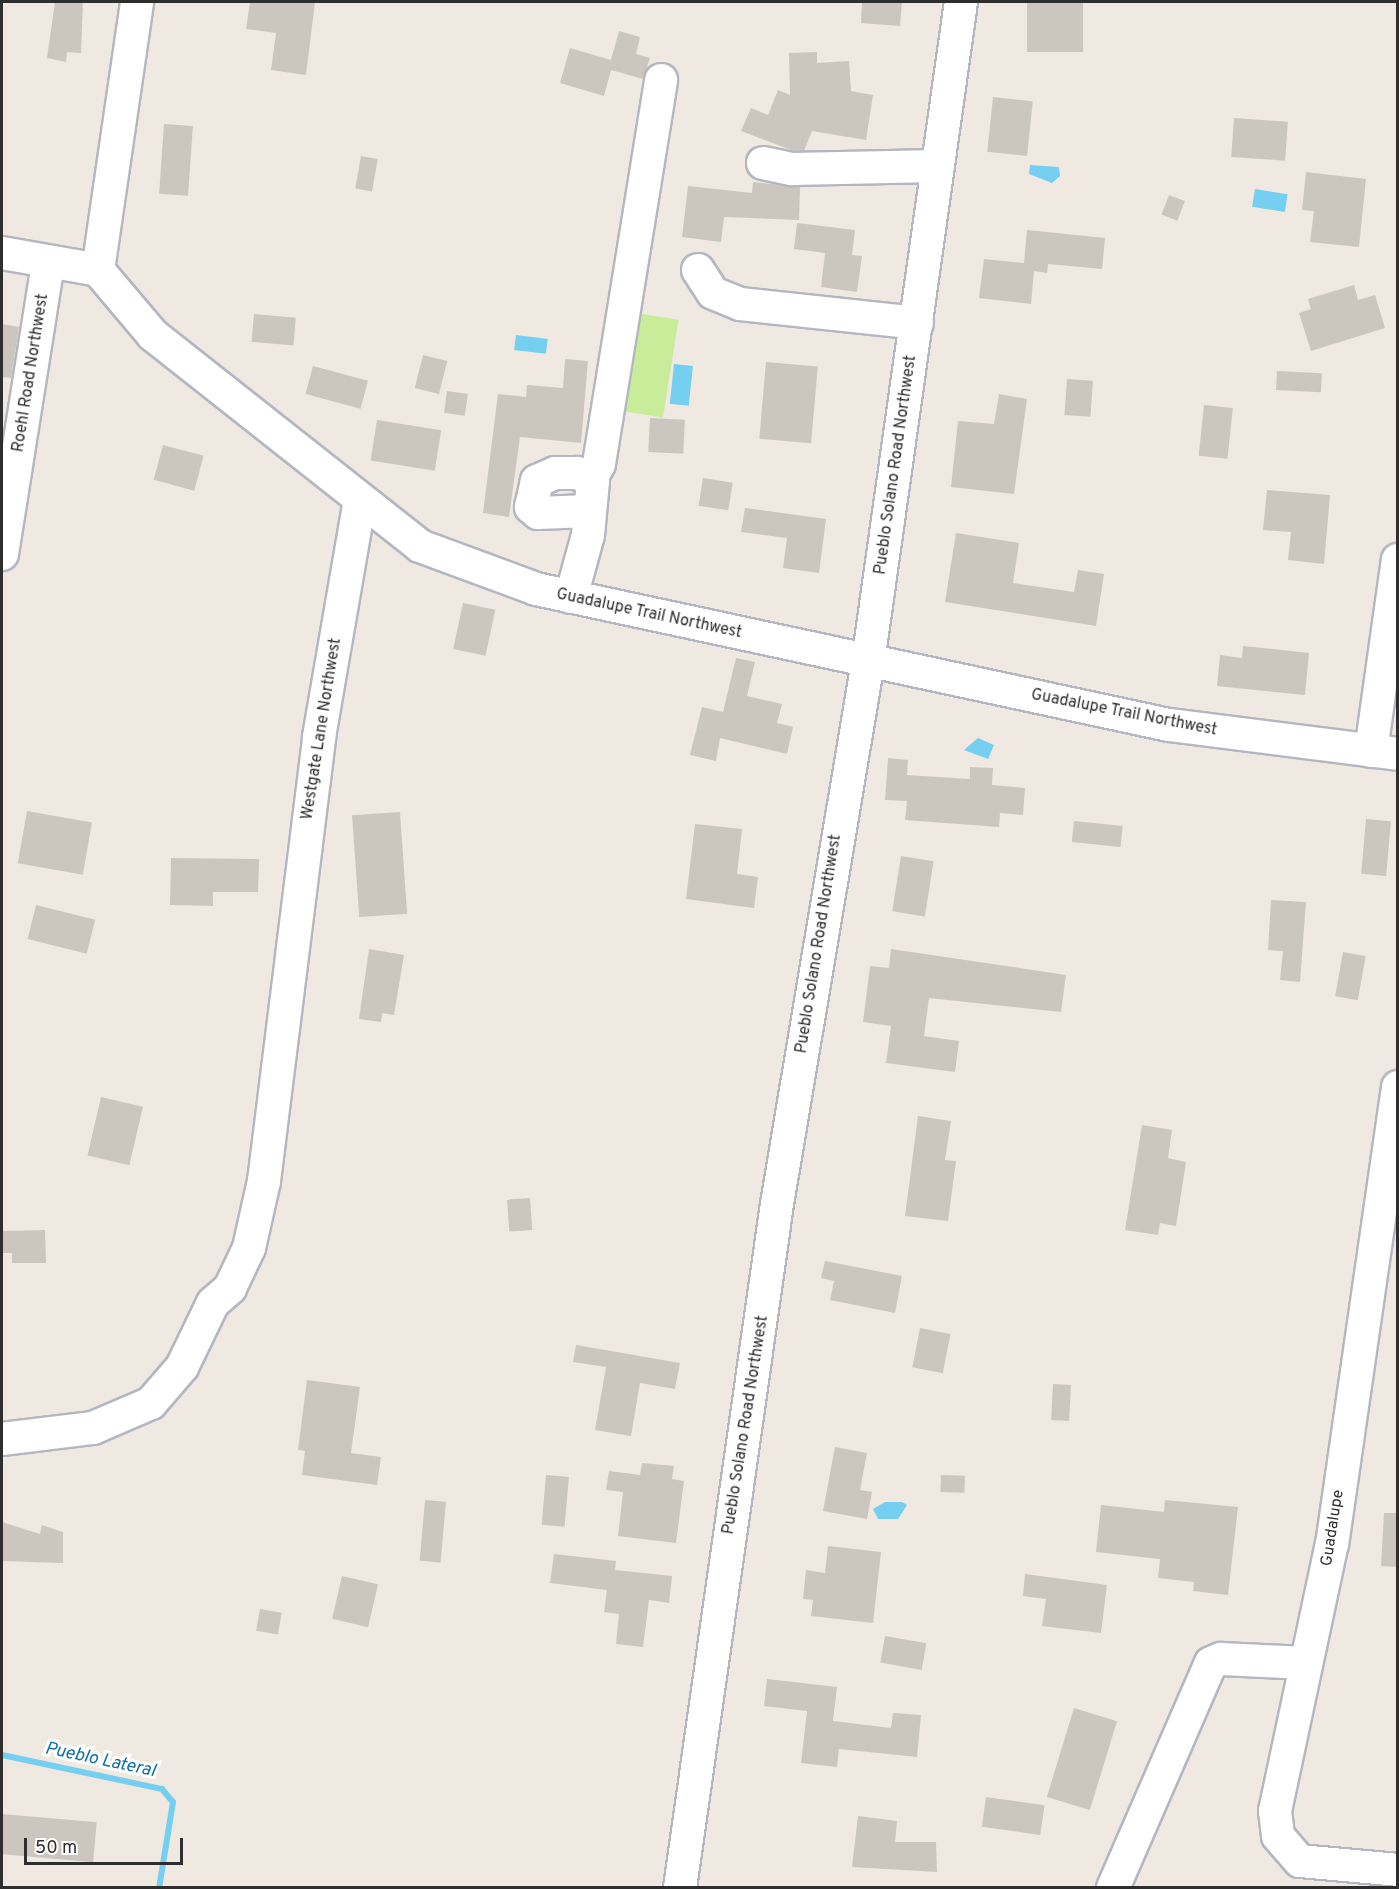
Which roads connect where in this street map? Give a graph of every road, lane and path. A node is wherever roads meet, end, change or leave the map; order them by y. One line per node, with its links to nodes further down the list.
1 (137, 2): 8 (street)
2 (961, 2): 5 (street, Pueblo Solano Road Northwest)
3 (661, 80): 11 (street)
4 (763, 163): 5 (street)
5 (938, 166): 10 (street, Pueblo Solano Road Northwest)
6 (2, 254): 7 (street)
7 (48, 262): 8 (street); 14 (street, Roehl Road Northwest)
8 (98, 270): 12 (street, Guadalupe Trail Northwest)
9 (698, 270): 10 (street)
10 (916, 323): 17 (street, Pueblo Solano Road Northwest)
11 (591, 479): 13 (street); 13 (street)
12 (360, 500): 16 (street, Guadalupe Trail Northwest); 20 (street, Westgate Lane Northwest)
13 (589, 511): 16 (street)
14 (2, 554)
15 (1398, 560): 18 (street)
16 (571, 597): 17 (street, Guadalupe Trail Northwest)
17 (868, 662): 18 (street, Guadalupe Trail Northwest); 23 (street, Pueblo Solano Road Northwest)
18 (1384, 752)
19 (1398, 1087): 21 (street, Guadalupe)
20 (2, 1439)
21 (1306, 1663): 22 (street, Guadalupe); 24 (street)
22 (1398, 1870)
23 (680, 1887)
24 (1113, 1887)

